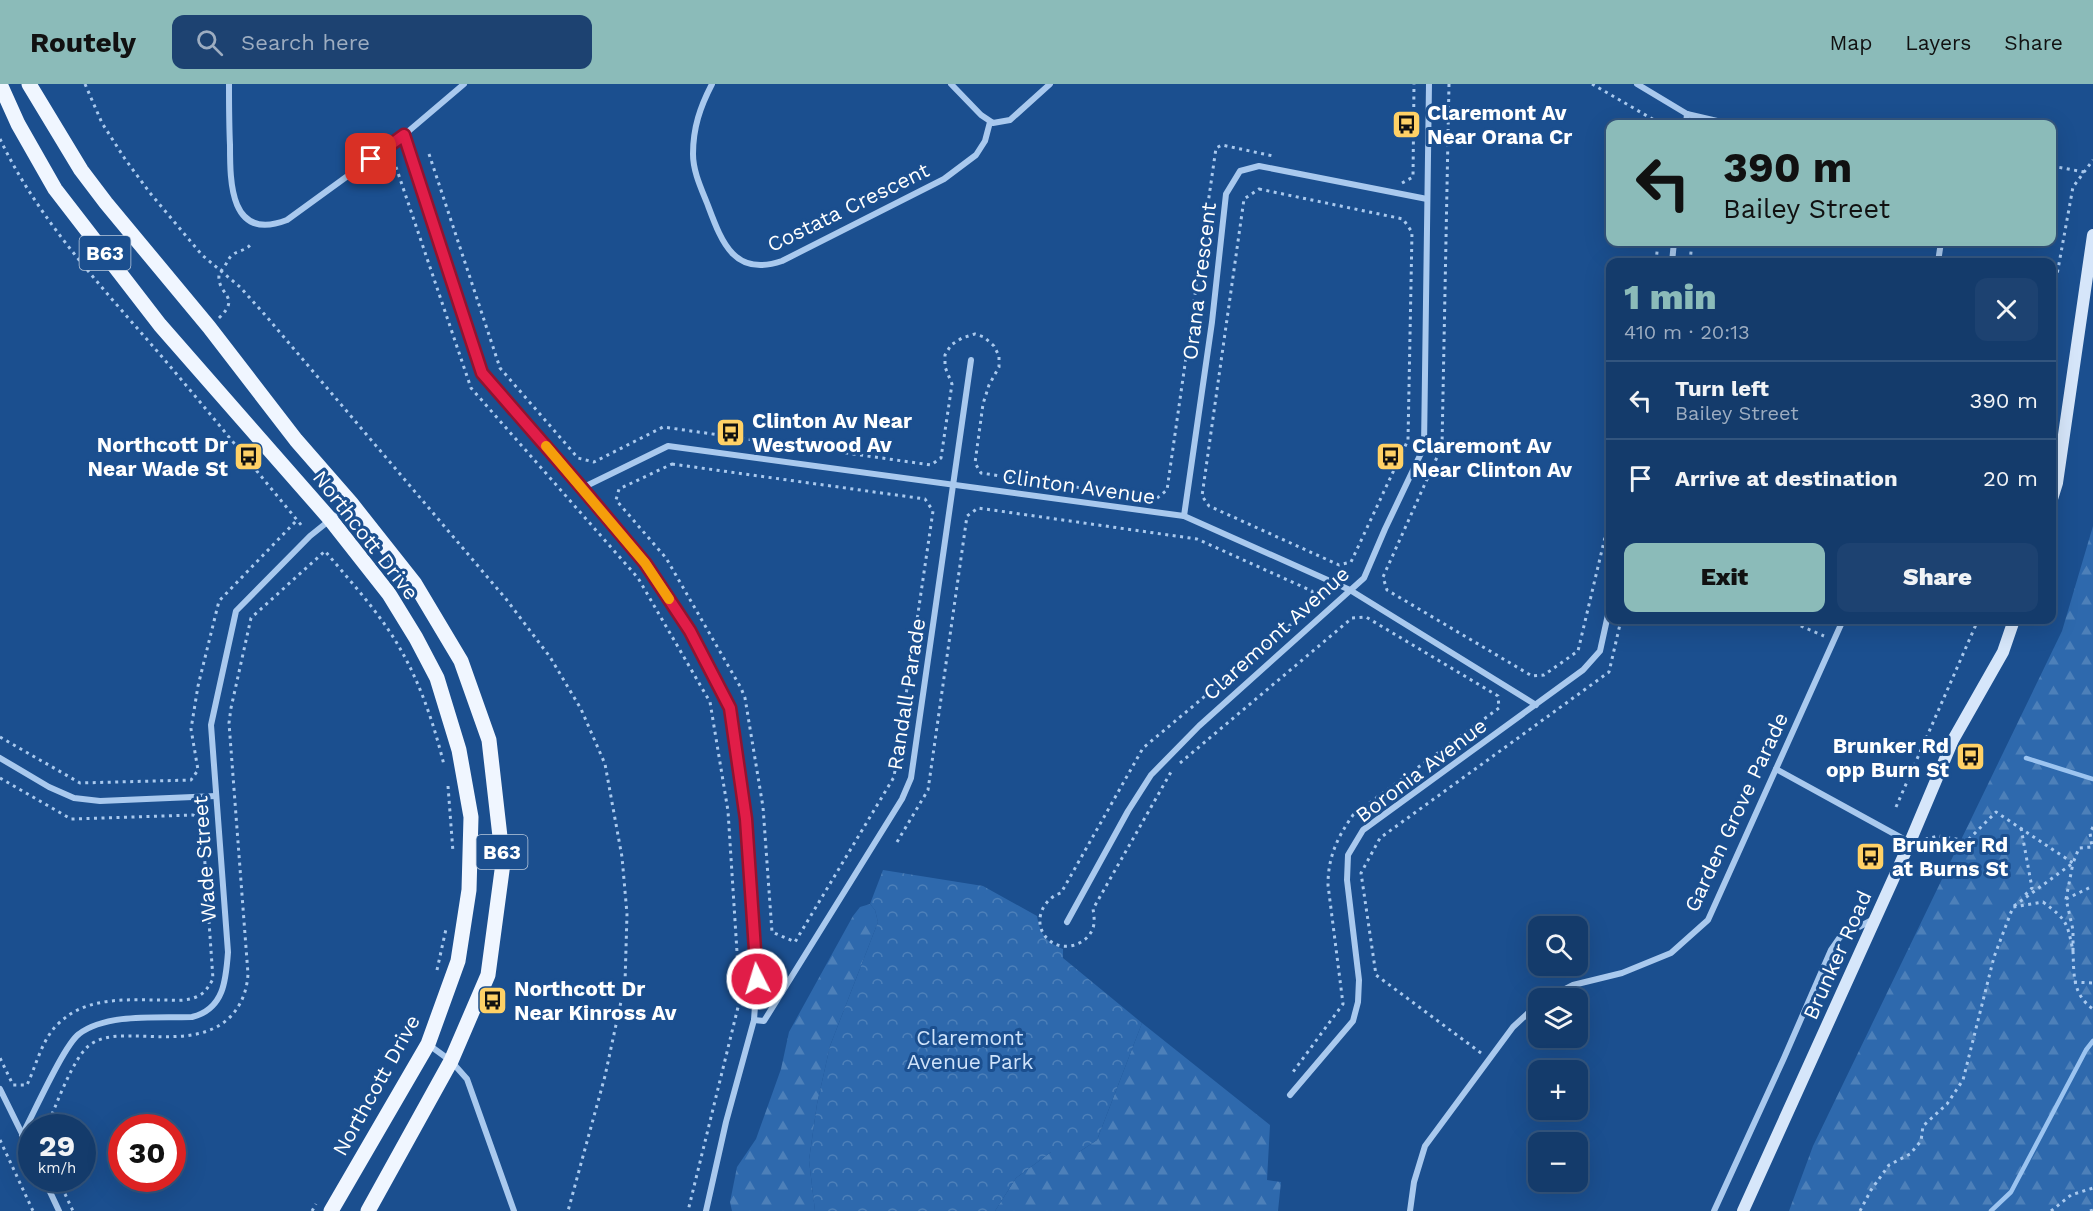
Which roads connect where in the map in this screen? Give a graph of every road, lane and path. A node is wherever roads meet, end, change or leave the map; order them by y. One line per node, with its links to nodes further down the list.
1 (0, 84): 41 (main road, Northcott Drive / B63)
2 (28, 84): 39 (main road, Northcott Drive / B63)
3 (85, 84): 32 (path)
4 (229, 84): 19 (street)
5 (464, 84): 19 (street)
6 (712, 84): 18 (street, Costata Crescent)
7 (951, 84): 18 (street)
8 (1050, 84): 18 (street)
9 (1414, 84): 27 (path)
10 (1429, 84): 28 (street, Claremont Avenue)
11 (1449, 84): 44 (path)
12 (1592, 84): 15 (path)
13 (1636, 84): 14 (street)
14 (1687, 114): 16 (street); 17 (street)
15 (1654, 120)
16 (1686, 120)
17 (1713, 120)
18 (990, 122)
19 (404, 135): 38 (street)
20 (0, 139): 42 (path)
21 (429, 154): 22 (path)
22 (1274, 156)
23 (2093, 160): 26 (path)
24 (396, 167): 108 (path)
25 (2056, 167): 26 (path)
26 (2084, 172): 33 (path)
27 (1392, 181)
28 (1427, 199): 40 (street, Orana Crescent); 47 (street, Claremont Avenue)
29 (1412, 232): 29 (path)
30 (2093, 234): 37 (main road)
31 (252, 243): 32 (path)
32 (221, 272): 34 (path); 107 (path)
33 (2056, 280)
34 (216, 321)
35 (971, 360): 36 (street, Randall Parade)
36 (952, 485): 38 (street, Clinton Avenue); 40 (street, Clinton Avenue); 84 (street, Randall Parade)
37 (2056, 486)
38 (582, 488): 84 (street)
39 (351, 503): 41 (street, Wade Street); 88 (main road, Northcott Drive / B63)
40 (1184, 516): 47 (street, Clinton Avenue)
41 (330, 519): 61 (street, Wade Street); 85 (main road, Northcott Drive / B63)
42 (297, 520): 43 (path); 56 (path)
43 (302, 526)
44 (1606, 533)
45 (319, 547): 46 (path)
46 (323, 552): 59 (path); 93 (path)
47 (1350, 590): 55 (street, Clinton Avenue); 76 (street, Claremont Avenue)
48 (1606, 624): 55 (street, Boronia Avenue)
49 (1620, 624): 87 (path)
50 (1796, 624): 54 (path)
51 (1841, 624): 54 (street, Garden Grove Parade)
52 (1976, 624): 62 (path)
53 (2013, 624): 67 (main road, Brunker Road)
54 (1833, 640): 58 (street, Garden Grove Parade)
55 (1536, 705): 91 (street, Boronia Avenue)
56 (0, 737)
57 (0, 758): 61 (street)
58 (1776, 768): 67 (street); 81 (street, Garden Grove Parade)
59 (446, 773)
60 (448, 784): 68 (path)
61 (216, 796): 92 (street, Wade Street)
62 (1896, 807)
63 (193, 815): 86 (path)
64 (2093, 827): 69 (path)
65 (2020, 828): 67 (path); 69 (path); 72 (path)
66 (897, 842): 89 (path)
67 (1910, 842): 74 (main road, Brunker Road)
68 (453, 860)
69 (2073, 862): 71 (path); 72 (path)
70 (2093, 886): 71 (path)
71 (2066, 899): 77 (path)
72 (2013, 907): 77 (path); 113 (path)
73 (771, 918): 73 (path)
74 (1875, 919): 111 (street); 112 (main road, Brunker Road)
75 (448, 920): 78 (path)
76 (1068, 922)
77 (2073, 951): 79 (path)
78 (436, 972)
79 (2074, 982): 80 (path); 82 (path)
80 (2093, 983)
81 (1567, 988)
82 (2093, 1009)
83 (1528, 1013): 87 (street)
84 (754, 1020): 109 (street)
85 (428, 1044): 88 (street); 104 (main road, Northcott Drive / B63)
86 (0, 1058)
87 (1490, 1059): 110 (street)
88 (451, 1061): 105 (main road, Northcott Drive / B63); 106 (street)
89 (1292, 1074)
90 (0, 1089): 94 (street)
91 (1290, 1095)
92 (33, 1114)
93 (52, 1114)
94 (18, 1127)
95 (0, 1140): 100 (path)
96 (2093, 1188): 114 (path)
97 (50, 1192): 101 (street)
98 (64, 1192): 102 (path)
99 (317, 1203): 103 (path)
100 (33, 1211)
101 (59, 1211)
102 (73, 1211)
103 (312, 1211)
104 (331, 1211)
105 (368, 1211)
106 (514, 1211)
107 (568, 1211)
108 (688, 1211)
109 (706, 1211)
110 (1410, 1211)
111 (1714, 1211)
112 (1743, 1211)
113 (1860, 1211)
114 (2051, 1211)

